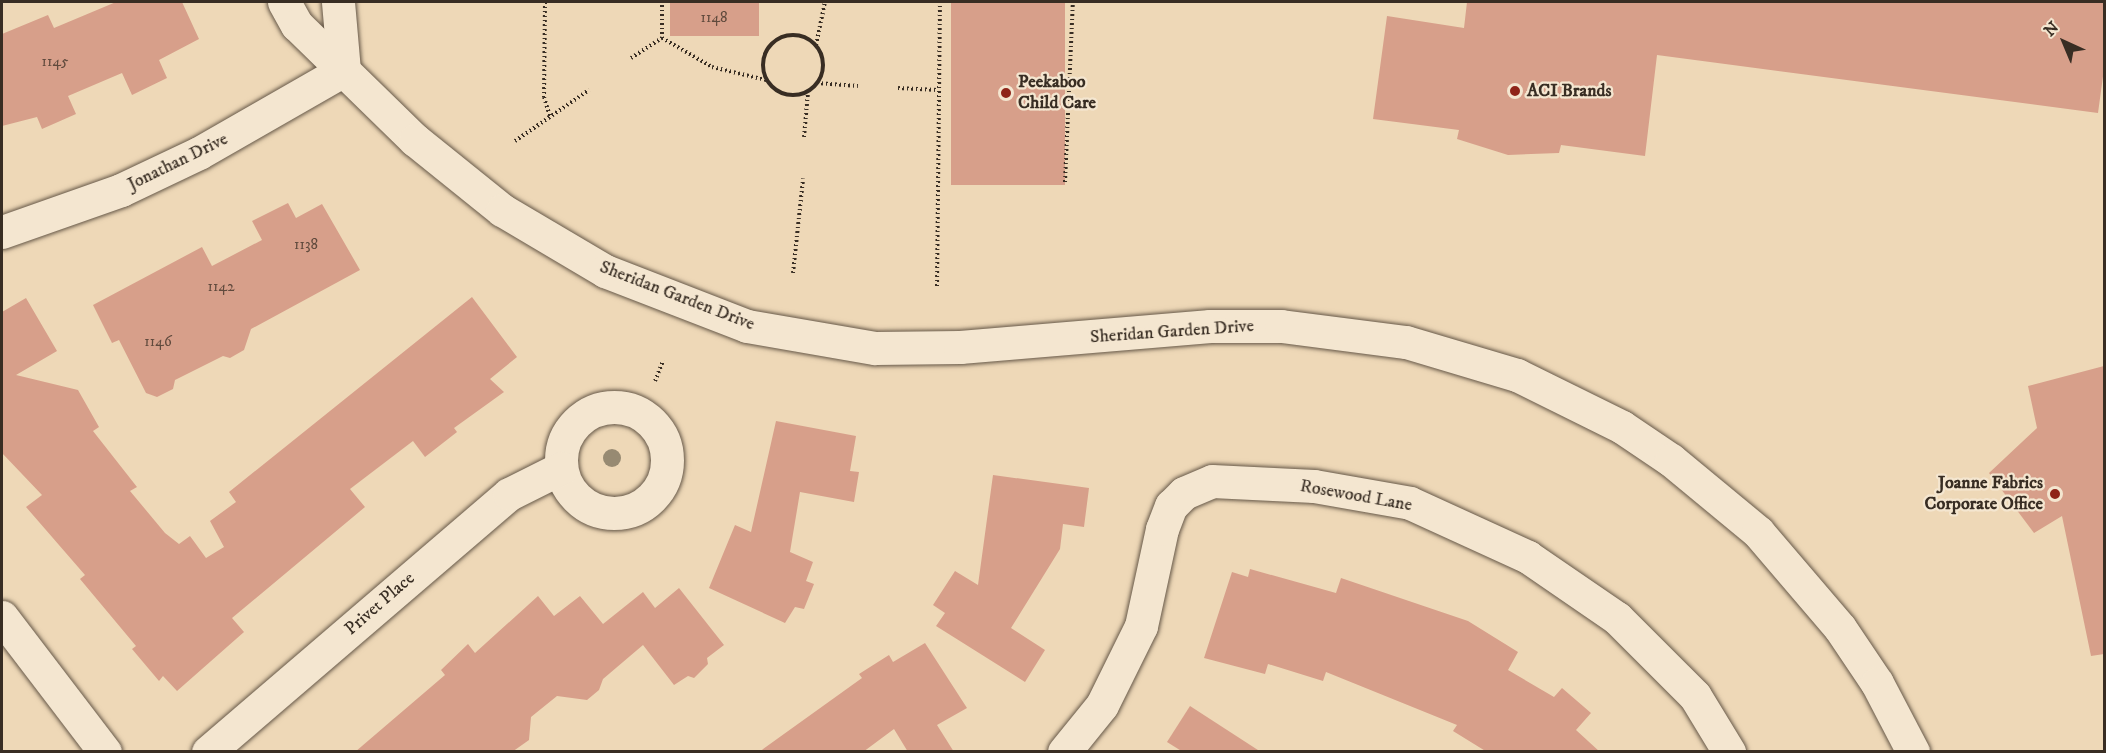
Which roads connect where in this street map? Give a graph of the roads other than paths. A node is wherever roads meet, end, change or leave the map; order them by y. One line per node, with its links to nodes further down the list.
1 (284, 2): 3 (street, Sheridan Garden Drive)
2 (338, 2): 3 (street)
3 (344, 70): 4 (street, Jonathan Drive); 11 (street, Sheridan Garden Drive)
4 (2, 232)
5 (561, 468): 8 (street, Privet Place)
6 (2, 617): 7 (street)
7 (105, 752)
8 (208, 752)
9 (1064, 752): 10 (street, Rosewood Lane)
10 (1729, 752)
11 (1913, 752)

